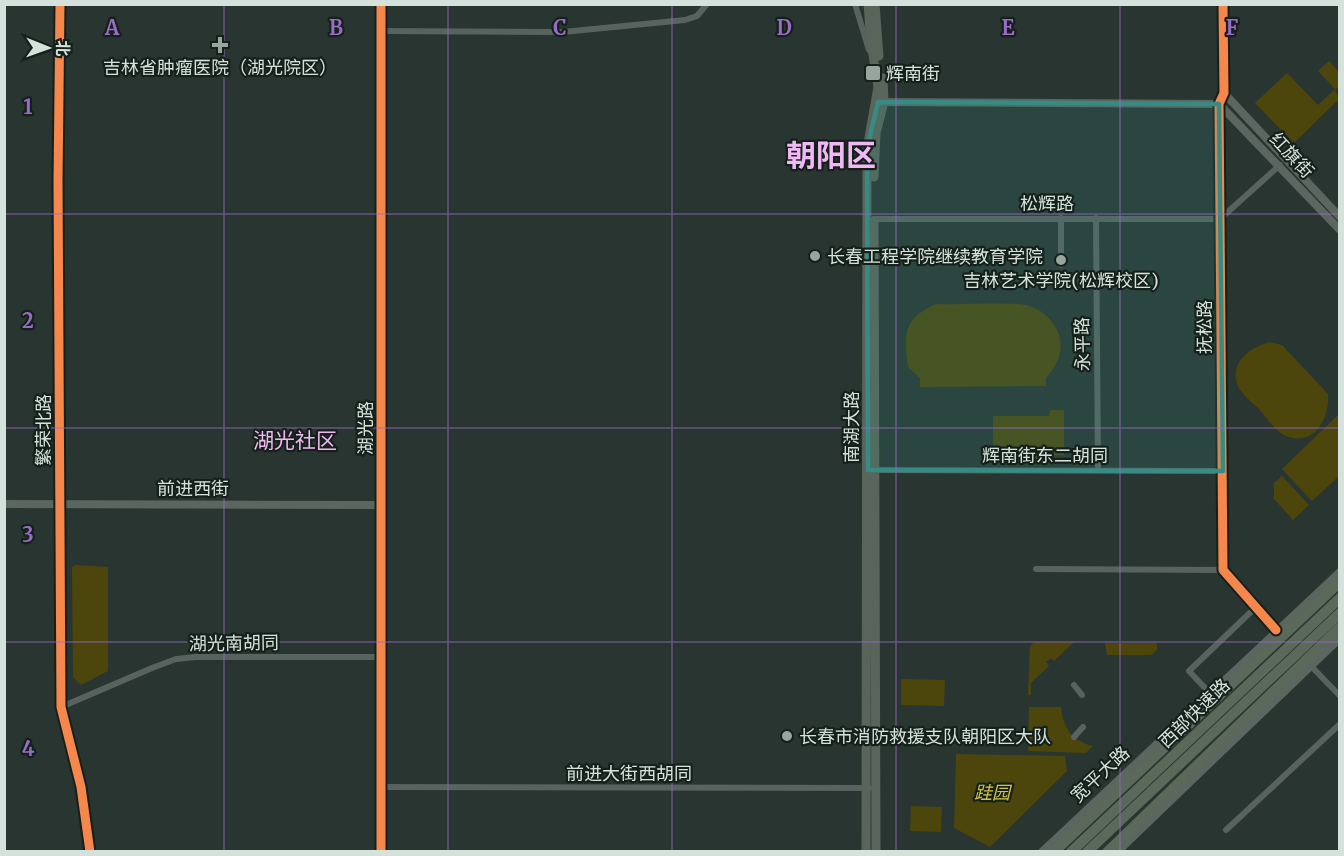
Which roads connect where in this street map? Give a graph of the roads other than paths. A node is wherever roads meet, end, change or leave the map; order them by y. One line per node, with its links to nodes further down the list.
1 (60, 4): 25 (street, 繁荣北路)
2 (381, 4): 8 (street, 湖光路)
3 (707, 4): 8 (street)
4 (855, 4): 9 (street)
5 (868, 4): 9 (main road, 南湖大路)
6 (875, 4): 11 (main road, 南湖大路)
7 (1223, 4): 10 (street, 抚松路)
8 (381, 31): 26 (street, 湖光路)
9 (875, 67): 11 (main road, 南湖大路)
10 (1224, 93): 12 (street, 抚松路); 14 (street, 红旗街)
11 (881, 102): 12 (street); 17 (main road, 南湖大路); 21 (main road, 南湖大路)
12 (1219, 104): 13 (street, 红旗街); 18 (street, 抚松路)
13 (1280, 165): 18 (street); 19 (street, 红旗街)
14 (1340, 217)
15 (1061, 218): 16 (street, 松辉路); 17 (street, 松辉路); 20 (street)
16 (1096, 218): 18 (street, 松辉路); 22 (street, 永平路)
17 (874, 219): 21 (main road, 南湖大路)
18 (1220, 219): 23 (street, 抚松路)
19 (1340, 230)
20 (1061, 265)
21 (871, 470): 22 (street, 辉南街东二胡同); 48 (main road, 南湖大路)
22 (1098, 470): 23 (street, 辉南街东二胡同)
23 (1223, 471): 28 (street, 抚松路)
24 (4, 504): 25 (street, 前进西街)
25 (60, 504): 26 (street, 前进西街); 43 (street, 繁荣北路)
26 (382, 505): 37 (street, 湖光路)
27 (1036, 569): 28 (street)
28 (1223, 570): 32 (street)
29 (1340, 572): 35 (street, 宽平大路)
30 (1340, 582): 55 (highway)
31 (1340, 597): 56 (highway, 西部快速路)
32 (1255, 608): 35 (street); 40 (street)
33 (1340, 613): 57 (highway, 西部快速路)
34 (1340, 627): 58 (highway)
35 (1276, 630): 54 (street, 宽平大路)
36 (1340, 638): 38 (street)
37 (381, 657): 43 (street, 湖光南胡同); 47 (street, 湖光路)
38 (1312, 667): 42 (street); 59 (street)
39 (1074, 685): 41 (street)
40 (1206, 689)
41 (1082, 695)
42 (1340, 696)
43 (61, 707): 50 (street, 繁荣北路)
44 (1340, 724): 49 (street)
45 (1083, 727): 46 (street)
46 (1074, 737)
47 (382, 787): 48 (street, 前进大街西胡同); 51 (street, 湖光路)
48 (871, 788): 52 (main road, 南湖大路); 53 (main road, 南湖大路)
49 (1226, 830)
50 (90, 852)
51 (381, 852)
52 (866, 852)
53 (876, 852)
54 (1042, 852)
55 (1054, 852)
56 (1071, 852)
57 (1087, 852)
58 (1107, 852)
59 (1117, 852)

